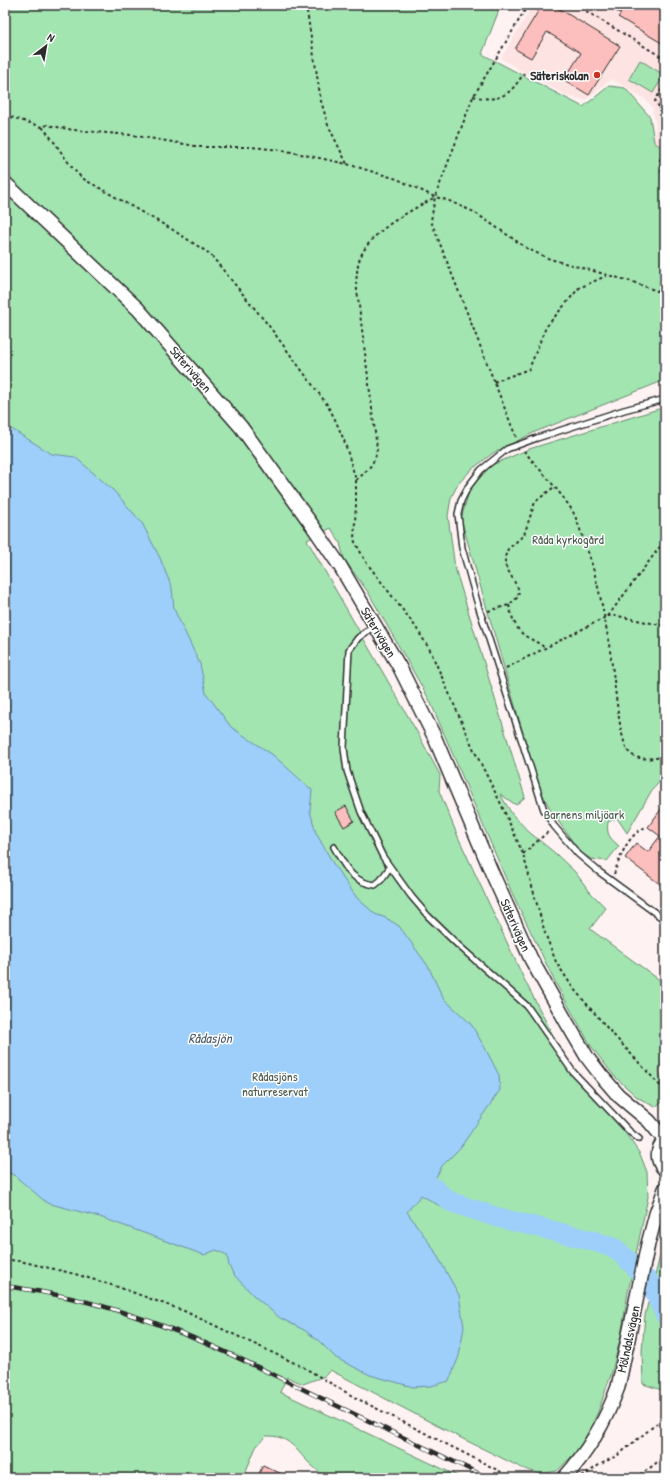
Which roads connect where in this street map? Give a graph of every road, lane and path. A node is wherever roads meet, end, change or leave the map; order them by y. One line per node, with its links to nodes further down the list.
1 (306, 5): 12 (path)
2 (528, 5): 7 (path)
3 (576, 5): 4 (path)
4 (665, 59)
5 (524, 73): 7 (path)
6 (665, 84): 9 (path)
7 (473, 96): 15 (path)
8 (5, 115): 10 (path)
9 (665, 116)
10 (42, 127): 12 (path); 21 (path)
11 (665, 147): 14 (path)
12 (347, 164): 15 (path)
13 (5, 182): 28 (street, Säterivägen)
14 (665, 193)
15 (436, 197): 16 (path); 18 (path); 21 (path)
16 (607, 276): 17 (path); 18 (path)
17 (665, 294)
18 (494, 382): 20 (path)
19 (665, 399): 20 (lane)
20 (518, 444): 22 (path); 25 (lane)
21 (356, 480): 36 (path)
22 (554, 487): 24 (path); 27 (path)
23 (665, 540): 26 (path)
24 (509, 604): 25 (path); 30 (path)
25 (481, 613): 31 (lane)
26 (608, 616): 27 (path); 29 (path)
27 (605, 618): 30 (path); 32 (path)
28 (375, 626): 37 (lane); 42 (street, Säterivägen)
29 (665, 626)
30 (545, 648): 31 (path)
31 (499, 671): 33 (lane)
32 (665, 757)
33 (554, 826): 36 (path); 38 (lane)
34 (646, 827): 38 (path)
35 (334, 847): 37 (lane)
36 (523, 854): 40 (path)
37 (390, 867): 41 (lane)
38 (612, 881): 39 (lane)
39 (665, 920)
40 (665, 1091)
41 (639, 1139)
42 (665, 1140): 43 (street)
43 (665, 1170)
44 (665, 1189): 49 (street, Mölndalsvägen)
45 (5, 1259): 48 (path)
46 (665, 1417): 50 (path)
47 (665, 1455): 51 (path)
48 (513, 1478)
49 (564, 1478)
50 (581, 1478)
51 (635, 1478)

